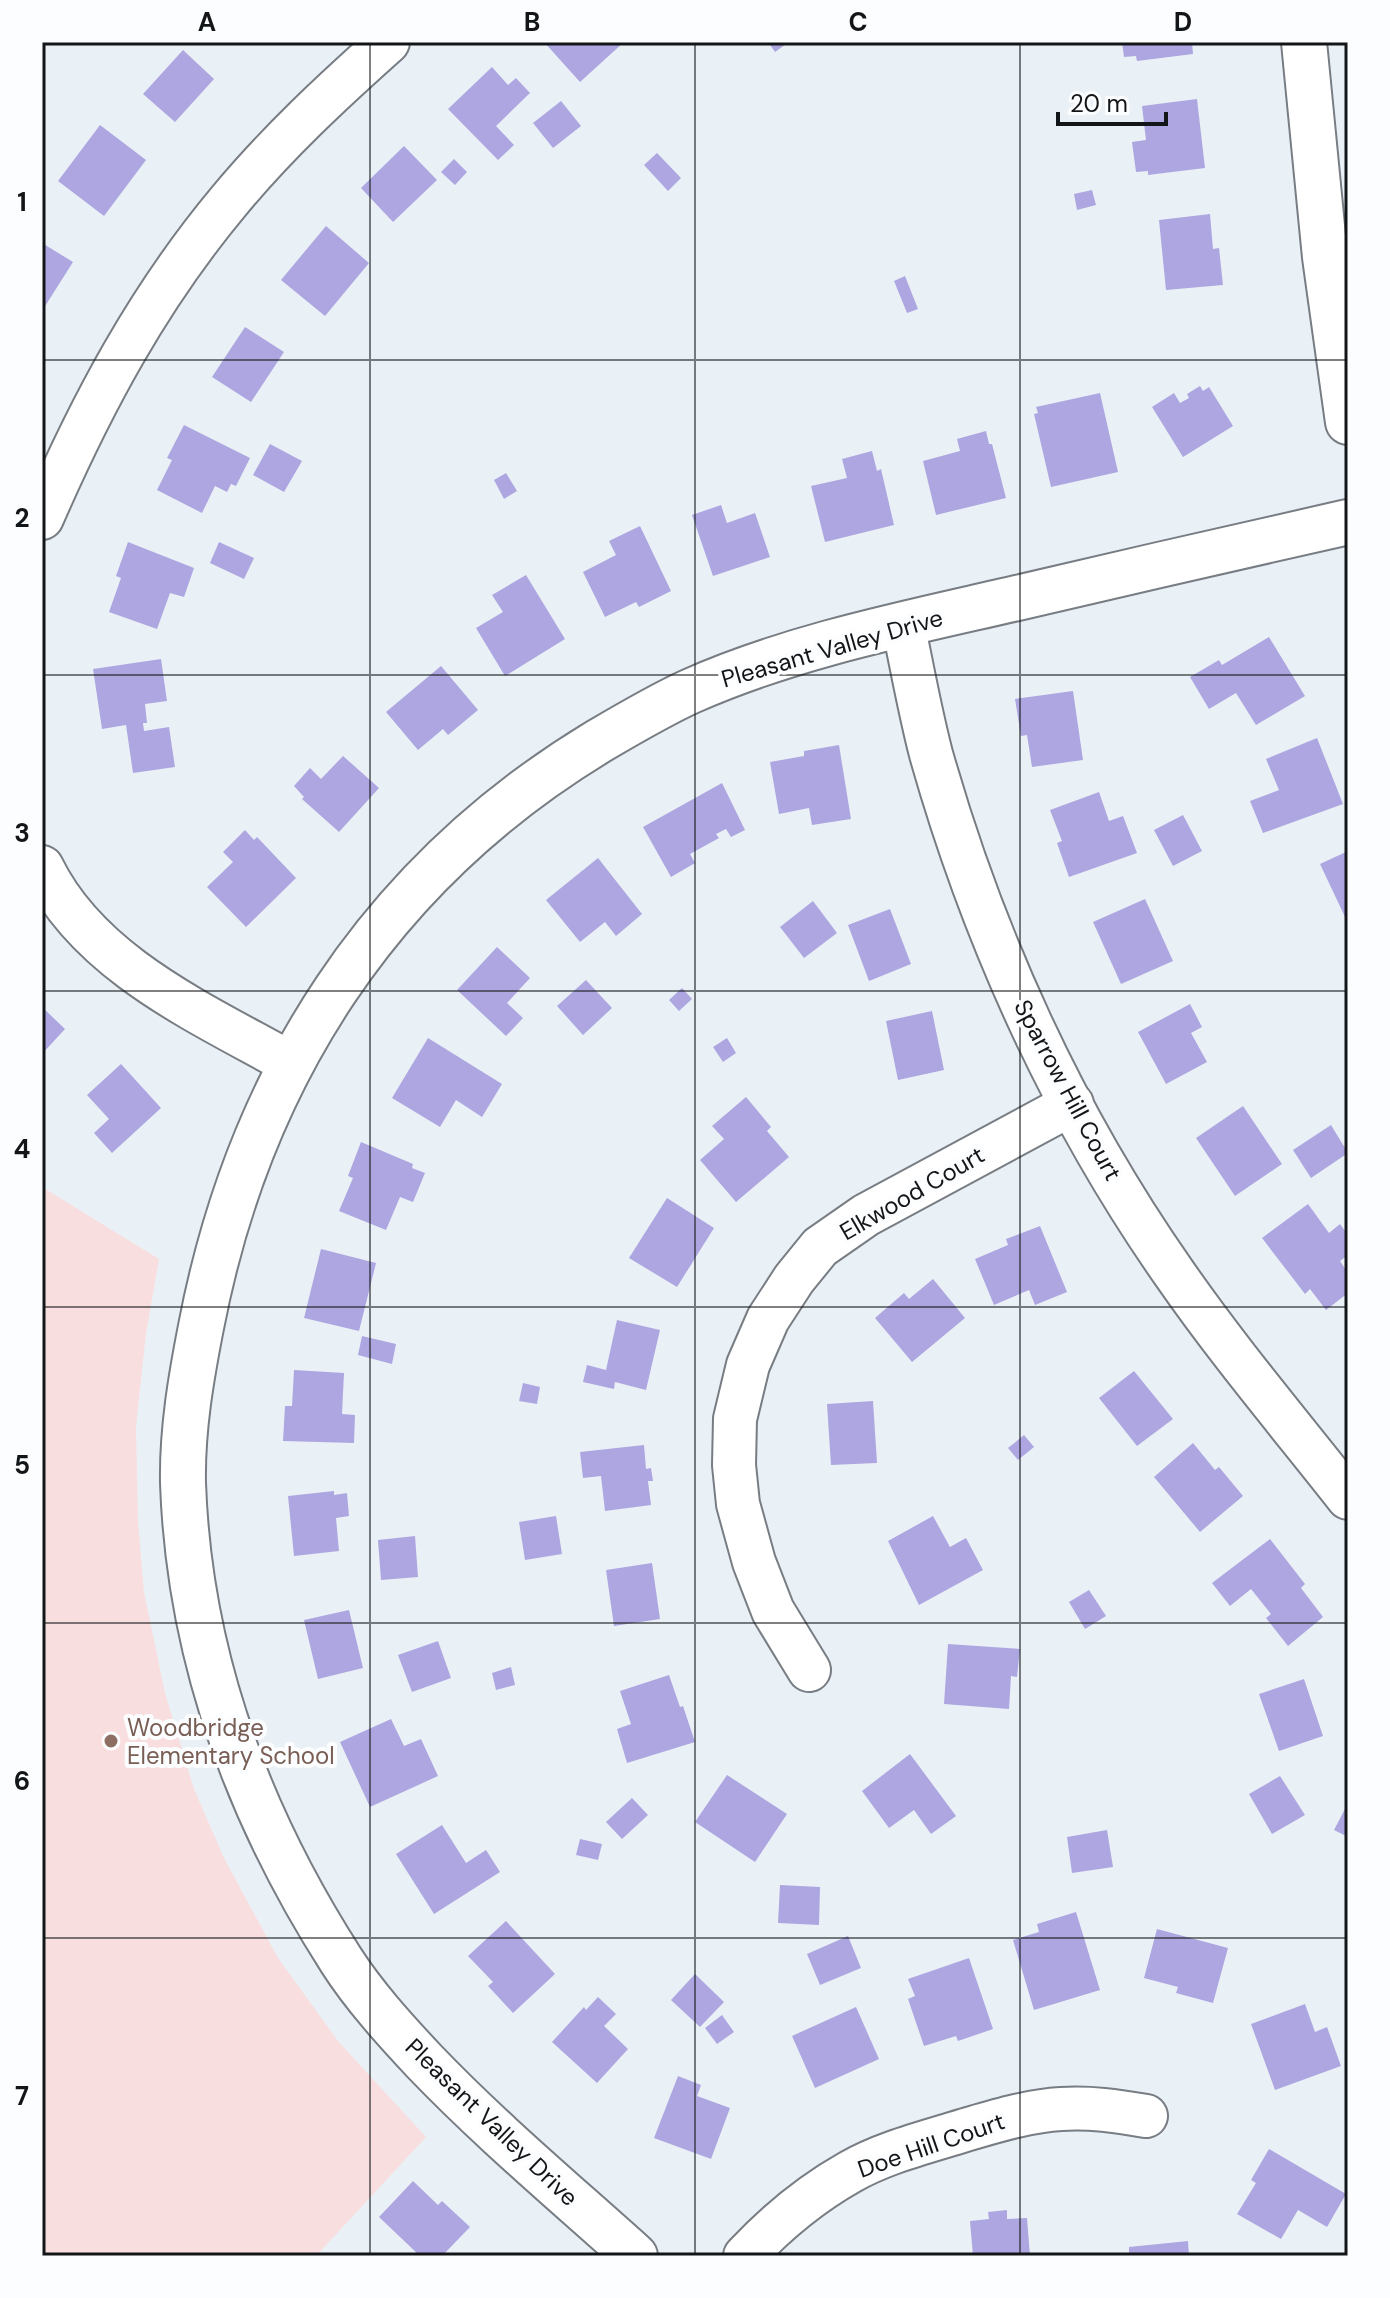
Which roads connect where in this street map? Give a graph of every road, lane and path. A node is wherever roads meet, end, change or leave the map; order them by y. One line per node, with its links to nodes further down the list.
1 (388, 42): 4 (street)
2 (1304, 42): 3 (street)
3 (1348, 422)
4 (42, 518)
5 (1348, 522): 6 (street, Pleasant Valley Drive)
6 (903, 624): 8 (street, Pleasant Valley Drive); 9 (street, Sparrow Hill Court)
7 (42, 867): 8 (street)
8 (290, 1063): 13 (street, Pleasant Valley Drive)
9 (1072, 1104): 10 (street, Sparrow Hill Court); 11 (street, Elkwood Court)
10 (1348, 1498)
11 (809, 1670)
12 (1146, 2116): 14 (street, Doe Hill Court)
13 (635, 2256)
14 (745, 2256)

